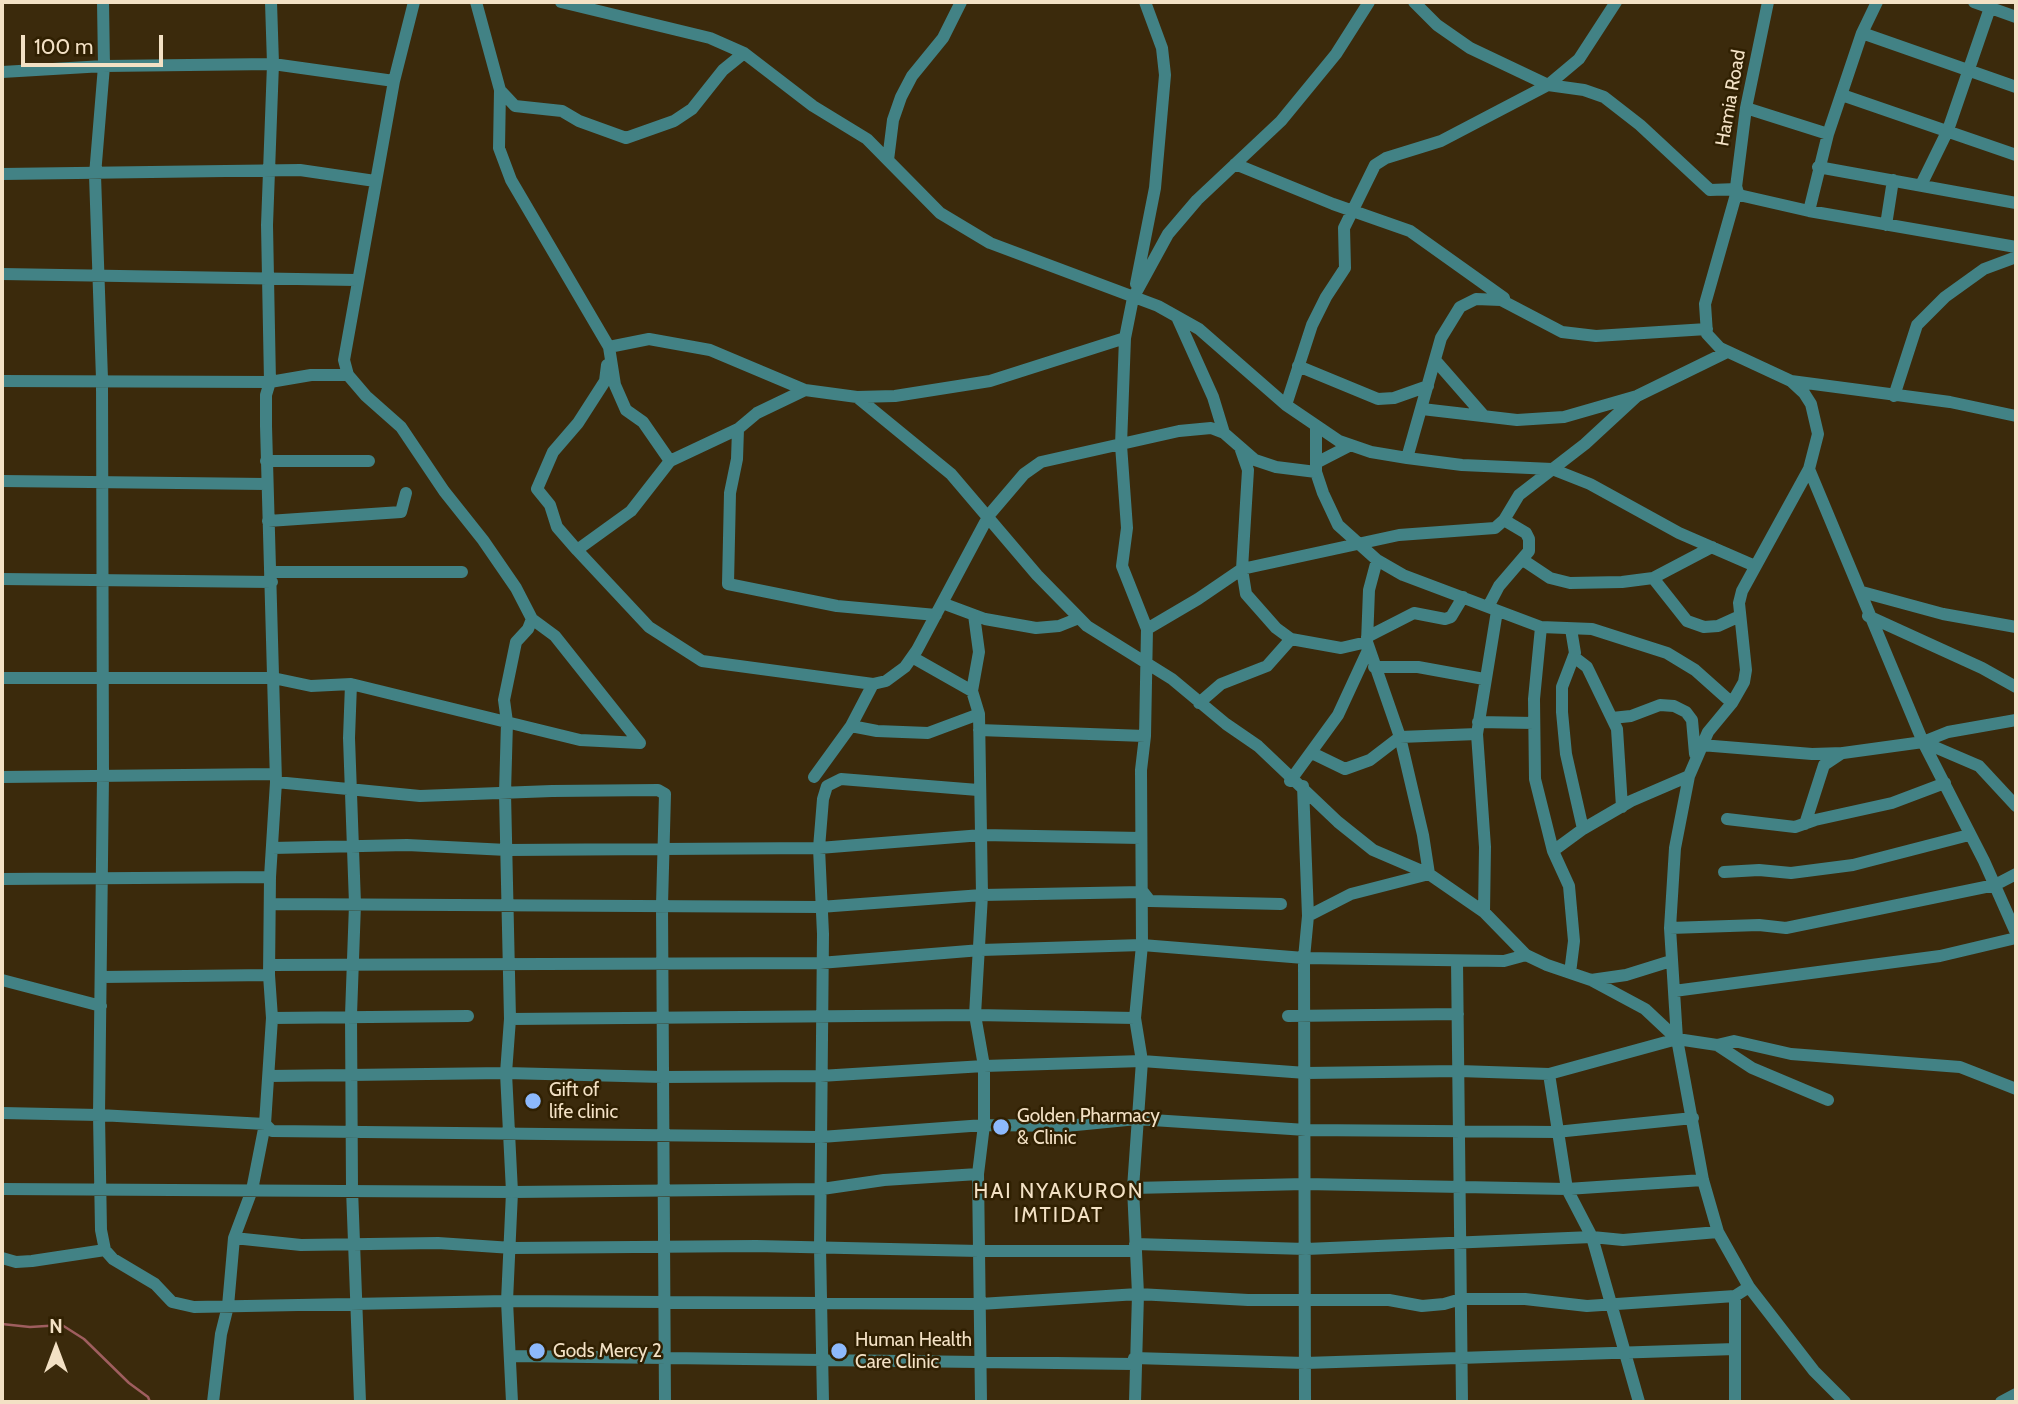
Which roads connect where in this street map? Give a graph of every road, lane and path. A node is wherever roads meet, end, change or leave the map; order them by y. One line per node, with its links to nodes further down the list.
1 (103, 2): 19 (street)
2 (271, 2): 18 (street)
3 (414, 2): 22 (street)
4 (476, 2): 25 (street)
5 (567, 2): 17 (street)
6 (961, 2): 31 (street)
7 (1145, 2): 51 (street)
8 (1369, 2): 32 (street)
9 (1414, 2): 23 (street)
10 (1616, 2): 23 (street)
11 (1768, 2): 27 (street, Hamia Road)
12 (1877, 2): 16 (street)
13 (1974, 2): 14 (street)
14 (1991, 5): 15 (street); 20 (street)
15 (2016, 18)
16 (1862, 33): 20 (street); 26 (street)
17 (744, 52): 25 (street); 31 (street)
18 (273, 64): 19 (street); 22 (street); 34 (street)
19 (104, 66): 21 (street); 36 (street)
20 (1968, 70): 24 (street); 28 (street)
21 (2, 72)
22 (394, 81): 38 (street)
23 (1548, 85): 40 (street); 42 (street)
24 (2016, 88)
25 (500, 90): 56 (street)
26 (1842, 95): 28 (street); 29 (street)
27 (1746, 108): 29 (street); 40 (street, Hamia Road)
28 (1948, 130): 30 (street); 39 (street)
29 (1828, 134): 33 (street)
30 (2016, 155)
31 (888, 160): 51 (street)
32 (1235, 164): 42 (street); 51 (street)
33 (1818, 167): 37 (street); 43 (street)
34 (268, 172): 36 (street); 38 (street); 49 (street)
35 (2, 174): 36 (street)
36 (94, 175): 48 (street)
37 (1893, 180): 39 (street); 44 (street)
38 (375, 181): 50 (street)
39 (1921, 185): 41 (street)
40 (1739, 193): 43 (street); 54 (street, Hamia Road)
41 (2016, 203)
42 (1353, 210): 52 (street); 59 (street)
43 (1809, 211): 44 (street)
44 (1886, 225): 45 (street)
45 (2016, 247)
46 (2016, 257): 68 (street)
47 (2, 274): 48 (street)
48 (100, 275): 49 (street); 61 (street)
49 (268, 277): 50 (street); 64 (street)
50 (356, 280): 60 (street)
51 (1133, 298): 53 (street); 55 (street)
52 (1512, 304): 54 (street); 58 (street)
53 (1177, 317): 70 (street); 76 (street)
54 (1707, 329): 57 (street)
55 (1125, 338): 69 (street); 77 (street)
56 (609, 347): 66 (street); 83 (street); 96 (street)
57 (1727, 352): 63 (street); 67 (street)
58 (1435, 360): 65 (street); 72 (street)
59 (1298, 366): 65 (street); 70 (street)
60 (348, 375): 64 (street); 115 (street)
61 (102, 380): 62 (street); 64 (street); 87 (street)
62 (2, 381)
63 (1791, 381): 68 (street); 86 (street)
64 (270, 382): 81 (street)
65 (1428, 386): 71 (street)
66 (805, 390): 69 (street); 75 (street)
67 (1637, 396): 72 (street); 85 (street)
68 (1894, 396): 73 (street)
69 (858, 397): 91 (street)
70 (1286, 405): 74 (street)
71 (1422, 409): 72 (street); 80 (street)
72 (1484, 416)
73 (2016, 416)
74 (1316, 426): 78 (street); 84 (street)
75 (738, 429): 83 (street); 110 (street)
76 (1224, 433): 77 (street); 79 (street)
77 (1121, 444): 91 (street); 118 (street)
78 (1351, 445): 80 (street); 84 (street)
79 (1241, 450): 84 (street); 100 (street)
80 (1407, 458): 85 (street)
81 (266, 461): 82 (street); 89 (street)
82 (369, 461)
83 (670, 461): 96 (street)
84 (1316, 467): 94 (street)
85 (1552, 469): 92 (street); 95 (street)
86 (1809, 469): 99 (street); 106 (street)
87 (100, 480): 88 (street); 89 (street); 105 (street)
88 (2, 481)
89 (266, 484): 93 (street)
90 (407, 493): 93 (street)
91 (989, 515): 108 (street); 114 (street)
92 (1504, 520): 94 (street); 98 (street)
93 (268, 521): 102 (street)
94 (1358, 545): 97 (street); 100 (street)
95 (1712, 547): 99 (street); 103 (street)
96 (577, 550): 131 (street)
97 (1377, 559): 107 (street); 121 (street)
98 (1523, 560): 103 (street); 109 (street)
99 (1755, 566): 112 (street)
100 (1242, 569): 118 (street); 120 (street)
101 (462, 572): 102 (street)
102 (271, 577): 105 (street); 128 (street)
103 (1653, 578): 112 (street)
104 (2, 579): 105 (street)
105 (102, 580): 126 (street)
106 (1862, 592): 113 (street); 117 (street)
107 (1464, 597): 109 (street); 121 (street)
108 (942, 603): 110 (street); 111 (street)
109 (1492, 609): 116 (street); 129 (street)
110 (936, 615): 122 (street)
111 (974, 615): 114 (street); 133 (street)
112 (1740, 616): 135 (street)
113 (1868, 616): 132 (street); 146 (street)
114 (1079, 618): 124 (street)
115 (532, 619): 139 (street); 139 (street)
116 (1541, 627): 119 (street); 140 (street)
117 (2016, 627)
118 (1146, 629): 124 (street)
119 (1571, 629): 123 (street); 135 (street)
120 (1291, 639): 121 (street); 134 (street)
121 (1368, 643): 125 (street); 148 (street)
122 (912, 657): 131 (street); 133 (street)
123 (1574, 657): 137 (street); 166 (street)
124 (1146, 665): 134 (street); 144 (street)
125 (1374, 667): 129 (street); 145 (street)
126 (102, 676): 127 (street); 128 (street); 151 (street)
127 (2, 678)
128 (274, 678): 130 (street); 155 (street)
129 (1484, 679): 142 (street)
130 (351, 684): 139 (street); 160 (street)
131 (873, 684): 141 (street)
132 (2016, 687)
133 (972, 691): 136 (street)
134 (1199, 703): 158 (street)
135 (1732, 703): 147 (street)
136 (979, 715): 141 (street); 143 (street)
137 (1612, 718): 150 (street); 163 (street)
138 (2016, 720): 146 (street)
139 (507, 722): 161 (street)
140 (1534, 723): 142 (street); 175 (street)
141 (851, 726): 154 (street)
142 (1477, 728): 145 (street); 191 (street)
143 (979, 730): 144 (street); 159 (street)
144 (1145, 736): 169 (street)
145 (1400, 737): 148 (street); 177 (street)
146 (1923, 742): 149 (street); 157 (street); 162 (street)
147 (1701, 745): 149 (street); 150 (street)
148 (1312, 753): 156 (street)
149 (1843, 753): 165 (street)
150 (1695, 760): 152 (street)
151 (103, 776): 153 (street); 155 (street); 181 (street)
152 (1689, 776): 163 (street); 193 (street)
153 (2, 777)
154 (814, 777)
155 (276, 778): 160 (street); 171 (street)
156 (1290, 781)
157 (1944, 783): 165 (street); 168 (street)
158 (1303, 786): 177 (street); 192 (street)
159 (978, 790): 167 (street); 173 (street)
160 (351, 791): 161 (street); 170 (street)
161 (505, 793): 172 (street); 174 (street)
162 (2016, 806)
163 (1622, 807): 166 (street)
164 (1727, 819): 165 (street)
165 (1805, 824)
166 (1583, 829): 175 (street)
167 (982, 835): 169 (street); 173 (street); 184 (street)
168 (1969, 835): 176 (street); 182 (street)
169 (1142, 838): 183 (street)
170 (352, 847): 171 (street); 174 (street); 186 (street)
171 (272, 848): 179 (street)
172 (663, 848): 173 (street); 174 (street); 189 (street)
173 (819, 848): 190 (street)
174 (507, 850): 187 (street)
175 (1553, 851): 206 (street)
176 (1724, 872)
177 (1429, 874): 191 (street); 192 (street)
178 (2016, 874): 182 (street)
179 (270, 877): 181 (street); 185 (street)
180 (2, 879): 181 (street)
181 (102, 879): 207 (street)
182 (1995, 885): 193 (street); 194 (street)
183 (1143, 892): 184 (street); 188 (street); 195 (street)
184 (982, 895): 190 (street); 196 (street)
185 (272, 904): 186 (street); 205 (street)
186 (355, 904): 187 (street); 204 (street)
187 (509, 904): 189 (street); 201 (street)
188 (1281, 904)
189 (662, 905): 190 (street); 202 (street)
190 (820, 907): 203 (street)
191 (1484, 912): 197 (street)
192 (1308, 916): 198 (street)
193 (1670, 928): 200 (street)
194 (2016, 935): 210 (street)
195 (1142, 944): 196 (street); 198 (street); 221 (street)
196 (981, 950): 203 (street); 214 (street)
197 (1526, 955): 199 (street); 206 (street)
198 (1304, 958): 199 (street); 218 (street)
199 (1457, 961): 212 (street)
200 (1671, 961): 209 (street); 210 (street)
201 (509, 962): 202 (street); 204 (street); 222 (street)
202 (664, 962): 203 (street); 220 (street)
203 (820, 963): 217 (street)
204 (351, 964): 205 (street); 213 (street)
205 (270, 970): 207 (street); 219 (street)
206 (1570, 973): 209 (street)
207 (102, 977): 211 (street)
208 (2, 980): 211 (street)
209 (1591, 980): 223 (street)
210 (1674, 991): 223 (street)
211 (101, 1006): 238 (street)
212 (1458, 1014): 218 (street); 227 (street)
213 (351, 1015): 215 (street); 219 (street); 233 (street)
214 (975, 1015): 217 (street); 221 (street); 226 (street)
215 (468, 1016)
216 (1288, 1016): 218 (street)
217 (820, 1017): 220 (street); 232 (street)
218 (1304, 1017): 229 (street)
219 (272, 1018): 231 (street)
220 (664, 1018): 222 (street); 234 (street)
221 (1135, 1018): 225 (street)
222 (510, 1019): 228 (street)
223 (1676, 1039): 224 (street); 230 (street); 239 (street)
224 (1717, 1045): 235 (street); 236 (street)
225 (1142, 1061): 226 (street); 229 (street); 240 (street)
226 (984, 1066): 232 (street); 242 (street)
227 (1459, 1071): 229 (street); 230 (street); 243 (street)
228 (506, 1073): 233 (street); 234 (street); 247 (street)
229 (1306, 1073): 245 (street)
230 (1549, 1074): 246 (street)
231 (269, 1076): 233 (street); 241 (street)
232 (820, 1076): 234 (street); 249 (street)
233 (351, 1077): 244 (street)
234 (663, 1077): 248 (street)
235 (2016, 1088)
236 (1828, 1100)
237 (2, 1113): 238 (street)
238 (99, 1115): 241 (street); 254 (street)
239 (1693, 1118): 246 (street); 251 (street)
240 (1137, 1119): 242 (street); 245 (street); 255 (street)
241 (265, 1124): 244 (street); 260 (street)
242 (984, 1125): 249 (street); 250 (street)
243 (1460, 1129): 245 (street); 246 (street); 253 (street)
244 (353, 1130): 247 (street); 257 (street)
245 (1306, 1130): 252 (street)
246 (1556, 1132): 259 (street)
247 (509, 1134): 248 (street); 262 (street)
248 (665, 1134): 249 (street); 261 (street)
249 (821, 1138): 258 (street)
250 (978, 1174): 258 (street); 274 (street)
251 (1703, 1180): 259 (street); 263 (street)
252 (1305, 1184): 253 (street); 255 (street); 272 (street)
253 (1460, 1186): 259 (street); 266 (street)
254 (101, 1187): 256 (street); 260 (street); 273 (street)
255 (1133, 1188): 270 (street)
256 (2, 1189)
257 (352, 1189): 260 (street); 262 (street); 267 (street)
258 (822, 1189): 261 (street); 269 (street)
259 (1567, 1189): 264 (street)
260 (252, 1190): 265 (street)
261 (664, 1191): 262 (street); 268 (street)
262 (512, 1192): 271 (street)
263 (1718, 1232): 264 (street); 276 (street)
264 (1592, 1237): 266 (street); 286 (street)
265 (234, 1238): 267 (street); 287 (street)
266 (1461, 1243): 272 (street); 279 (street)
267 (355, 1244): 271 (street); 282 (street)
268 (662, 1246): 269 (street); 271 (street); 283 (street)
269 (820, 1247): 274 (street); 284 (street)
270 (1135, 1247): 272 (street); 274 (street); 277 (street)
271 (512, 1248): 281 (street)
272 (1306, 1249): 280 (street)
273 (105, 1250): 275 (street); 287 (street)
274 (979, 1251): 285 (street)
275 (2, 1258)
276 (1749, 1287): 278 (street); 309 (street)
277 (1138, 1294): 280 (street); 285 (street); 294 (street)
278 (1735, 1296): 286 (street); 288 (street)
279 (1461, 1299): 280 (street); 286 (street); 291 (street)
280 (1306, 1300): 296 (street)
281 (507, 1301): 282 (street); 283 (street); 290 (street)
282 (356, 1302): 287 (street); 299 (street)
283 (664, 1302): 284 (street); 292 (street)
284 (820, 1302): 285 (street); 293 (street)
285 (980, 1304): 295 (street)
286 (1613, 1304): 289 (street)
287 (228, 1306): 298 (street)
288 (1735, 1349): 289 (street); 308 (street)
289 (1622, 1351): 291 (street); 307 (street)
290 (512, 1356): 292 (street); 300 (street)
291 (1461, 1358): 296 (street); 306 (street)
292 (666, 1359): 293 (street); 301 (street)
293 (823, 1361): 295 (street); 302 (street)
294 (1134, 1361): 295 (street); 296 (street); 304 (street)
295 (979, 1363): 303 (street)
296 (1305, 1363): 305 (street)
297 (2016, 1394): 310 (street)
298 (213, 1402)
299 (360, 1402)
300 (512, 1402)
301 (664, 1402)
302 (823, 1402)
303 (981, 1402)
304 (1135, 1402)
305 (1305, 1402)
306 (1462, 1402)
307 (1639, 1402)
308 (1735, 1402)
309 (1845, 1402)
310 (2001, 1402)

